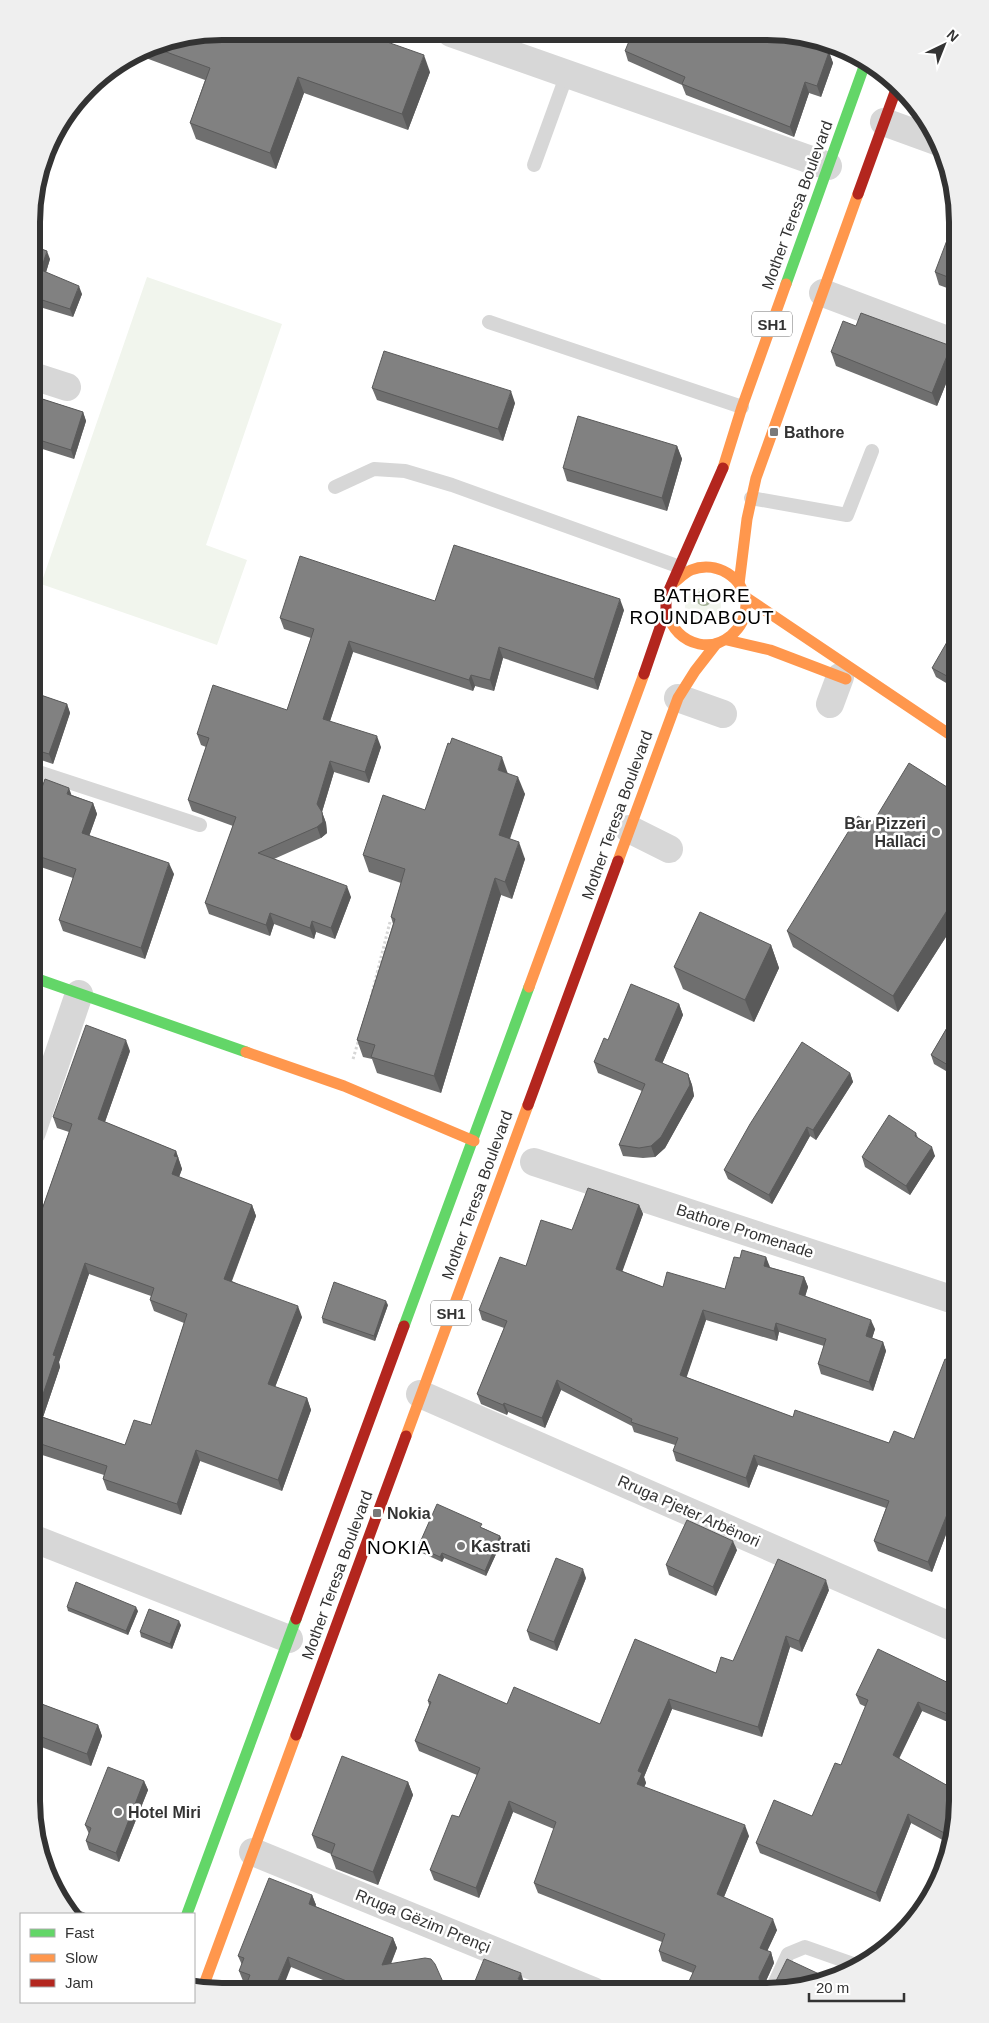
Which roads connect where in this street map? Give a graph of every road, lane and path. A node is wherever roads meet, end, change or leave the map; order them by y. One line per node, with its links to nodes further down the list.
1 (471, 40): 3 (street)
2 (864, 68): 8 (main road, Mother Teresa Boulevard / SH1)
3 (567, 74): 7 (lane); 8 (street)
4 (895, 92): 5 (main road, SH1)
5 (884, 122): 6 (street); 9 (main road, SH1)
6 (929, 138)
7 (534, 165)
8 (828, 166): 14 (main road, Mother Teresa Boulevard / SH1)
9 (823, 293): 11 (street); 17 (main road, SH1)
10 (489, 322): 14 (lane)
11 (949, 341)
12 (40, 378): 13 (street)
13 (67, 388)
14 (742, 406): 18 (main road, Mother Teresa Boulevard / SH1)
15 (872, 451): 17 (lane)
16 (335, 487): 18 (lane)
17 (751, 498): 20 (main road, SH1)
18 (680, 567): 19 (main road, Mother Teresa Boulevard / SH1)
19 (672, 584): 20 (main road, SH1); 22 (main road, Mother Teresa Boulevard / SH1)
20 (739, 584): 21 (main road, SH1)
21 (744, 596): 23 (main road, SH1); 26 (main road)
22 (666, 610): 24 (main road, SH1); 42 (main road, Mother Teresa Boulevard / SH1)
23 (727, 640): 24 (main road, SH1); 25 (main road)
24 (716, 644): 27 (main road, Mother Teresa Boulevard / SH1)
25 (840, 677): 26 (main road); 28 (street)
26 (883, 691): 30 (main road)
27 (678, 698): 29 (street); 33 (main road, Mother Teresa Boulevard / SH1)
28 (830, 704)
29 (723, 714)
30 (949, 734)
31 (40, 773): 32 (lane)
32 (200, 825)
33 (629, 829): 34 (street); 43 (main road, Mother Teresa Boulevard / SH1)
34 (669, 849)
35 (390, 922): 38 (path)
36 (40, 980): 37 (main road)
37 (79, 994): 41 (street); 42 (main road)
38 (370, 998)
39 (360, 1035): 40 (path)
40 (355, 1054)
41 (40, 1109)
42 (474, 1141): 48 (main road, Mother Teresa Boulevard / SH1)
43 (522, 1158): 44 (street, Bathore Promenade); 45 (main road, Mother Teresa Boulevard / SH1)
44 (949, 1297)
45 (420, 1394): 47 (street, Rruga Pjeter Arbënori); 49 (main road, Mother Teresa Boulevard / SH1)
46 (40, 1541): 48 (street)
47 (949, 1625)
48 (289, 1639): 50 (main road, Mother Teresa Boulevard / SH1)
49 (253, 1852): 52 (main road, Mother Teresa Boulevard / SH1); 53 (street, Rruga Gëzim Prençi)
50 (188, 1913)
51 (850, 1963): 54 (lane)
52 (205, 1982)
53 (573, 1983)
54 (775, 1983)

